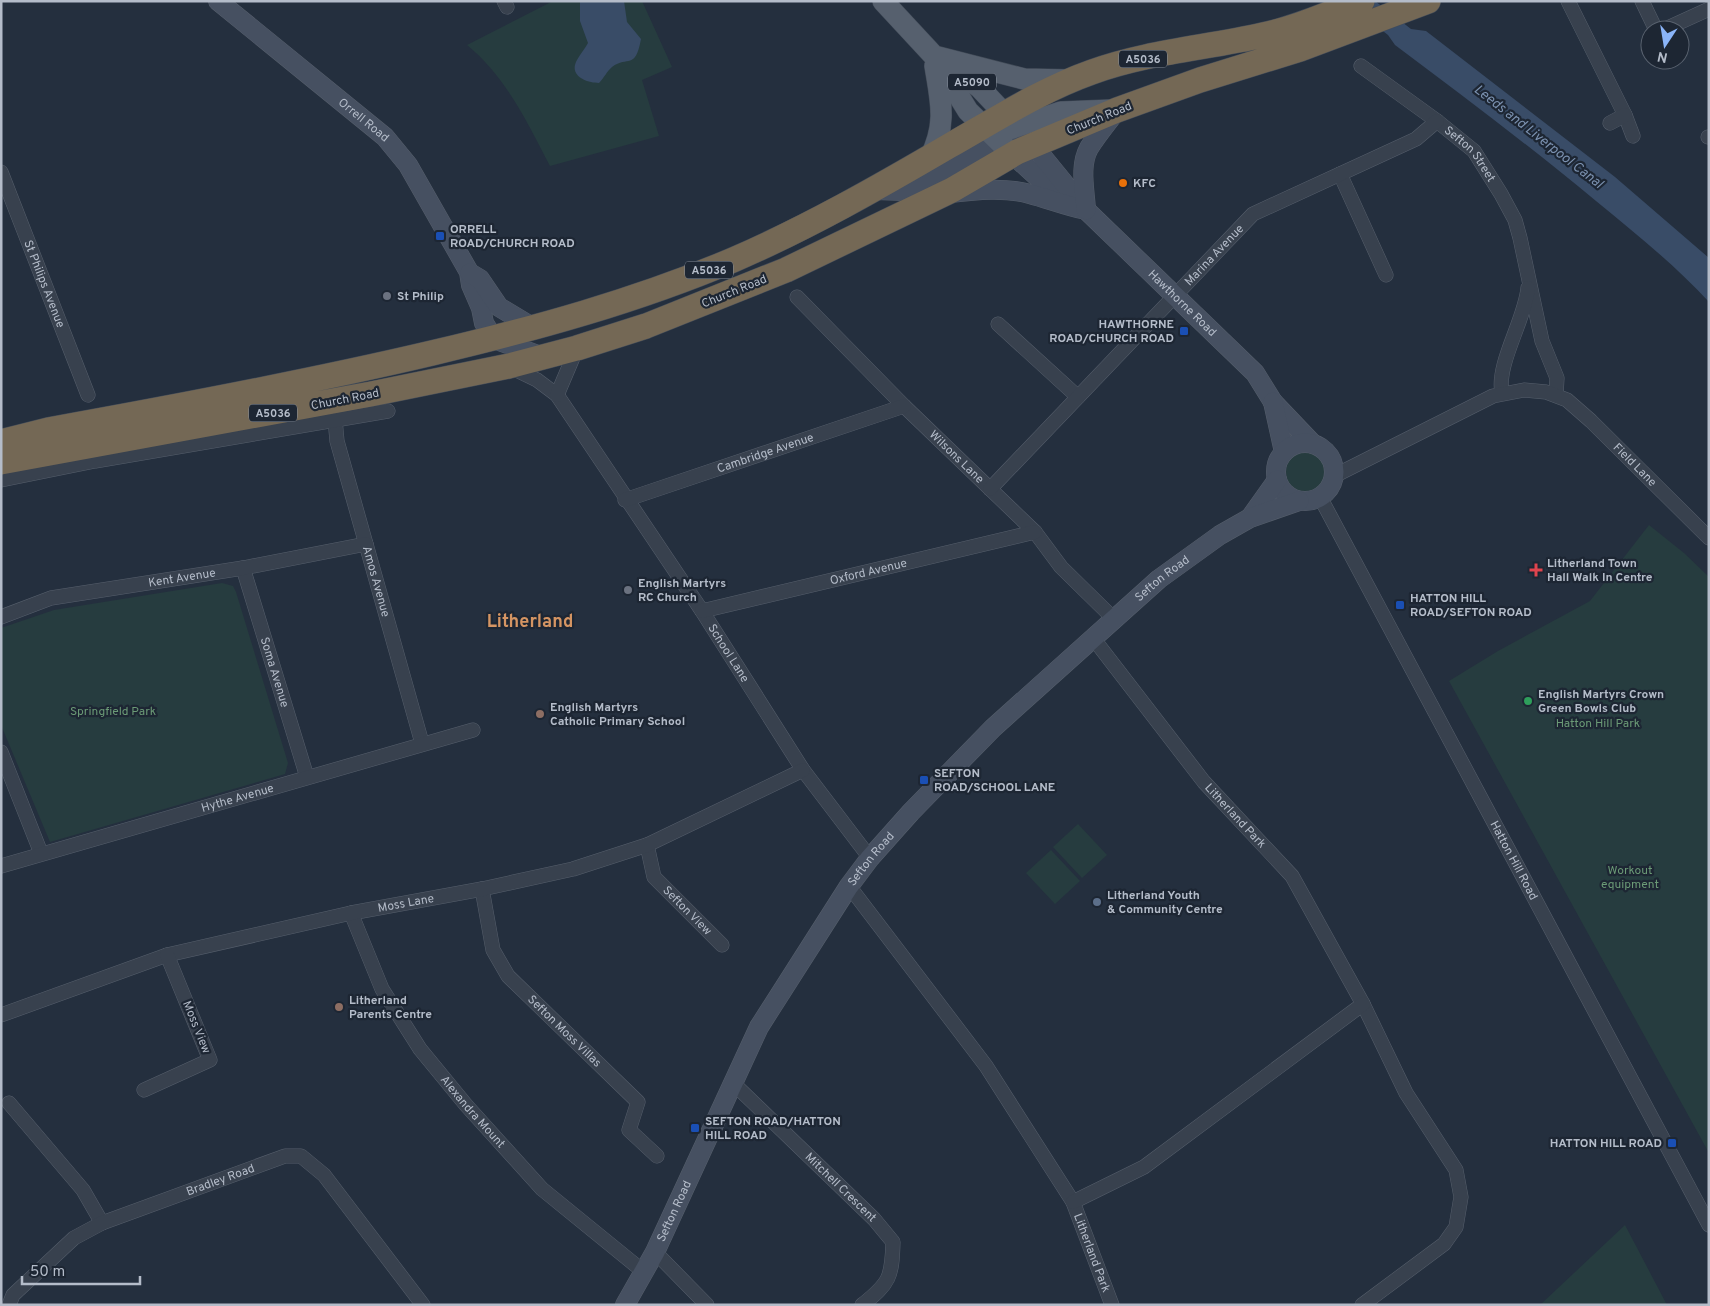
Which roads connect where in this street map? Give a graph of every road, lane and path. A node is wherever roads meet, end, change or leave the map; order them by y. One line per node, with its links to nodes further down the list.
1 (218, 1): 26 (main road, Orrell Road)
2 (883, 1): 11 (main road, Hawthorne Road / A5090)
3 (1362, 1): 10 (highway, Church Road / A5036)
4 (1428, 1): 10 (highway, Church Road / A5036)
5 (1568, 1): 15 (street)
6 (1642, 1): 8 (street)
7 (1709, 9): 9 (street)
8 (1651, 20)
9 (1685, 20)
10 (1295, 38): 13 (highway, Church Road / A5036); 14 (highway, Church Road / A5036)
11 (934, 56): 13 (main road); 18 (main road, Hawthorne Road / A5090); 20 (main road)
12 (1361, 66): 16 (street, Sefton Street)
13 (1073, 80): 18 (highway, Church Road / A5036)
14 (1117, 110): 18 (highway, Church Road / A5036); 25 (main road)
15 (1625, 115): 17 (street); 19 (street)
16 (1437, 121): 22 (street, Marina Avenue); 28 (street, Sefton Street)
17 (1610, 122)
18 (1008, 135): 20 (highway, Church Road / A5036); 23 (main road); 24 (highway, Church Road / A5036); 25 (main road, Hawthorne Road)
19 (1633, 136)
20 (930, 158): 23 (highway, Church Road / A5036)
21 (1, 172): 38 (street, St Philips Avenue)
22 (1340, 174): 27 (street); 30 (street, Marina Avenue)
23 (874, 190): 32 (highway, Church Road / A5036)
24 (945, 193): 25 (main road); 34 (highway, Church Road / A5036)
25 (1086, 210): 30 (main road, Hawthorne Road)
26 (469, 272): 32 (main road, Orrell Road); 33 (main road, Orrell Road)
27 (1386, 275)
28 (1529, 280): 37 (street, Sefton Street); 40 (street, Sefton Street)
29 (797, 297): 43 (street, Wilsons Lane)
30 (1175, 297): 41 (street, Marina Avenue); 42 (main road, Hawthorne Road)
31 (998, 324): 41 (street)
32 (534, 328): 33 (highway, Church Road / A5036)
33 (494, 338): 35 (main road); 46 (highway, Church Road / A5036)
34 (577, 348): 35 (highway, Church Road / A5036); 39 (street)
35 (544, 357): 36 (highway, Church Road / A5036)
36 (509, 366): 39 (street, School Lane); 49 (highway, Church Road / A5036)
37 (1502, 393): 40 (street); 50 (street)
38 (88, 395)
39 (557, 395): 55 (street, School Lane)
40 (1556, 395): 59 (street, Field Lane)
41 (1078, 397): 53 (street, Marina Avenue)
42 (1273, 402): 47 (main road, Hawthorne Road); 48 (main road, Hawthorne Road)
43 (904, 406): 53 (street, Wilsons Lane); 55 (street, Cambridge Avenue)
44 (388, 411): 45 (street, Church Road)
45 (335, 419): 51 (street, Church Road); 60 (street, Amos Avenue)
46 (1, 442)
47 (1313, 444): 48 (main road); 50 (main road)
48 (1284, 452): 52 (main road)
49 (1, 462)
50 (1334, 476): 54 (main road)
51 (1, 480)
52 (1277, 480): 56 (main road); 57 (main road)
53 (990, 489): 58 (street, Wilsons Lane)
54 (1320, 497): 56 (main road); 88 (street, Hatton Hill Road)
55 (625, 500): 62 (street, School Lane)
56 (1299, 500): 57 (main road)
57 (1250, 518): 64 (main road, Sefton Road)
58 (1035, 532): 62 (street, Oxford Avenue); 64 (street, Wilsons Lane)
59 (1709, 538)
60 (366, 544): 61 (street, Kent Avenue); 67 (street, Amos Avenue)
61 (243, 568): 63 (street, Kent Avenue); 70 (street, Soma Avenue)
62 (702, 611): 69 (street, School Lane)
63 (1, 617)
64 (1114, 619): 65 (main road, Sefton Road)
65 (1092, 638): 73 (main road, Sefton Road); 80 (street, Litherland Park)
66 (473, 730): 67 (street, Hythe Avenue)
67 (422, 743): 70 (street, Hythe Avenue)
68 (1, 752): 72 (street)
69 (803, 770): 71 (street, Moss Lane); 73 (street, School Lane)
70 (307, 777): 72 (street, Hythe Avenue)
71 (647, 846): 76 (street, Moss Lane); 78 (street, Sefton View)
72 (41, 854): 74 (street, Hythe Avenue)
73 (870, 858): 75 (main road, Sefton Road)
74 (1, 866)
75 (849, 886): 82 (main road, Sefton Road); 86 (street, Litherland Park)
76 (482, 889): 77 (street, Moss Lane); 85 (street, Sefton Moss Villas)
77 (351, 913): 79 (street, Moss Lane); 90 (street, Alexandra Mount)
78 (722, 945)
79 (167, 955): 81 (street, Moss Lane); 83 (street, Moss View)
80 (1363, 1004): 86 (street, Litherland Park); 97 (street, Litherland Park)
81 (1, 1014)
82 (733, 1082): 89 (main road, Sefton Road); 95 (street, Mitchell Crescent)
83 (144, 1090)
84 (9, 1103): 87 (street)
85 (657, 1156)
86 (1073, 1202): 96 (street, Litherland Park)
87 (102, 1223): 91 (street, Bradley Road); 92 (street, Bradley Road)
88 (1709, 1225)
89 (655, 1252): 90 (main road, Sefton Road); 94 (street)
90 (644, 1272): 93 (main road, Sefton Road)
91 (8, 1299)
92 (423, 1305)
93 (626, 1305)
94 (707, 1305)
95 (862, 1305)
96 (1112, 1305)
97 (1362, 1305)

